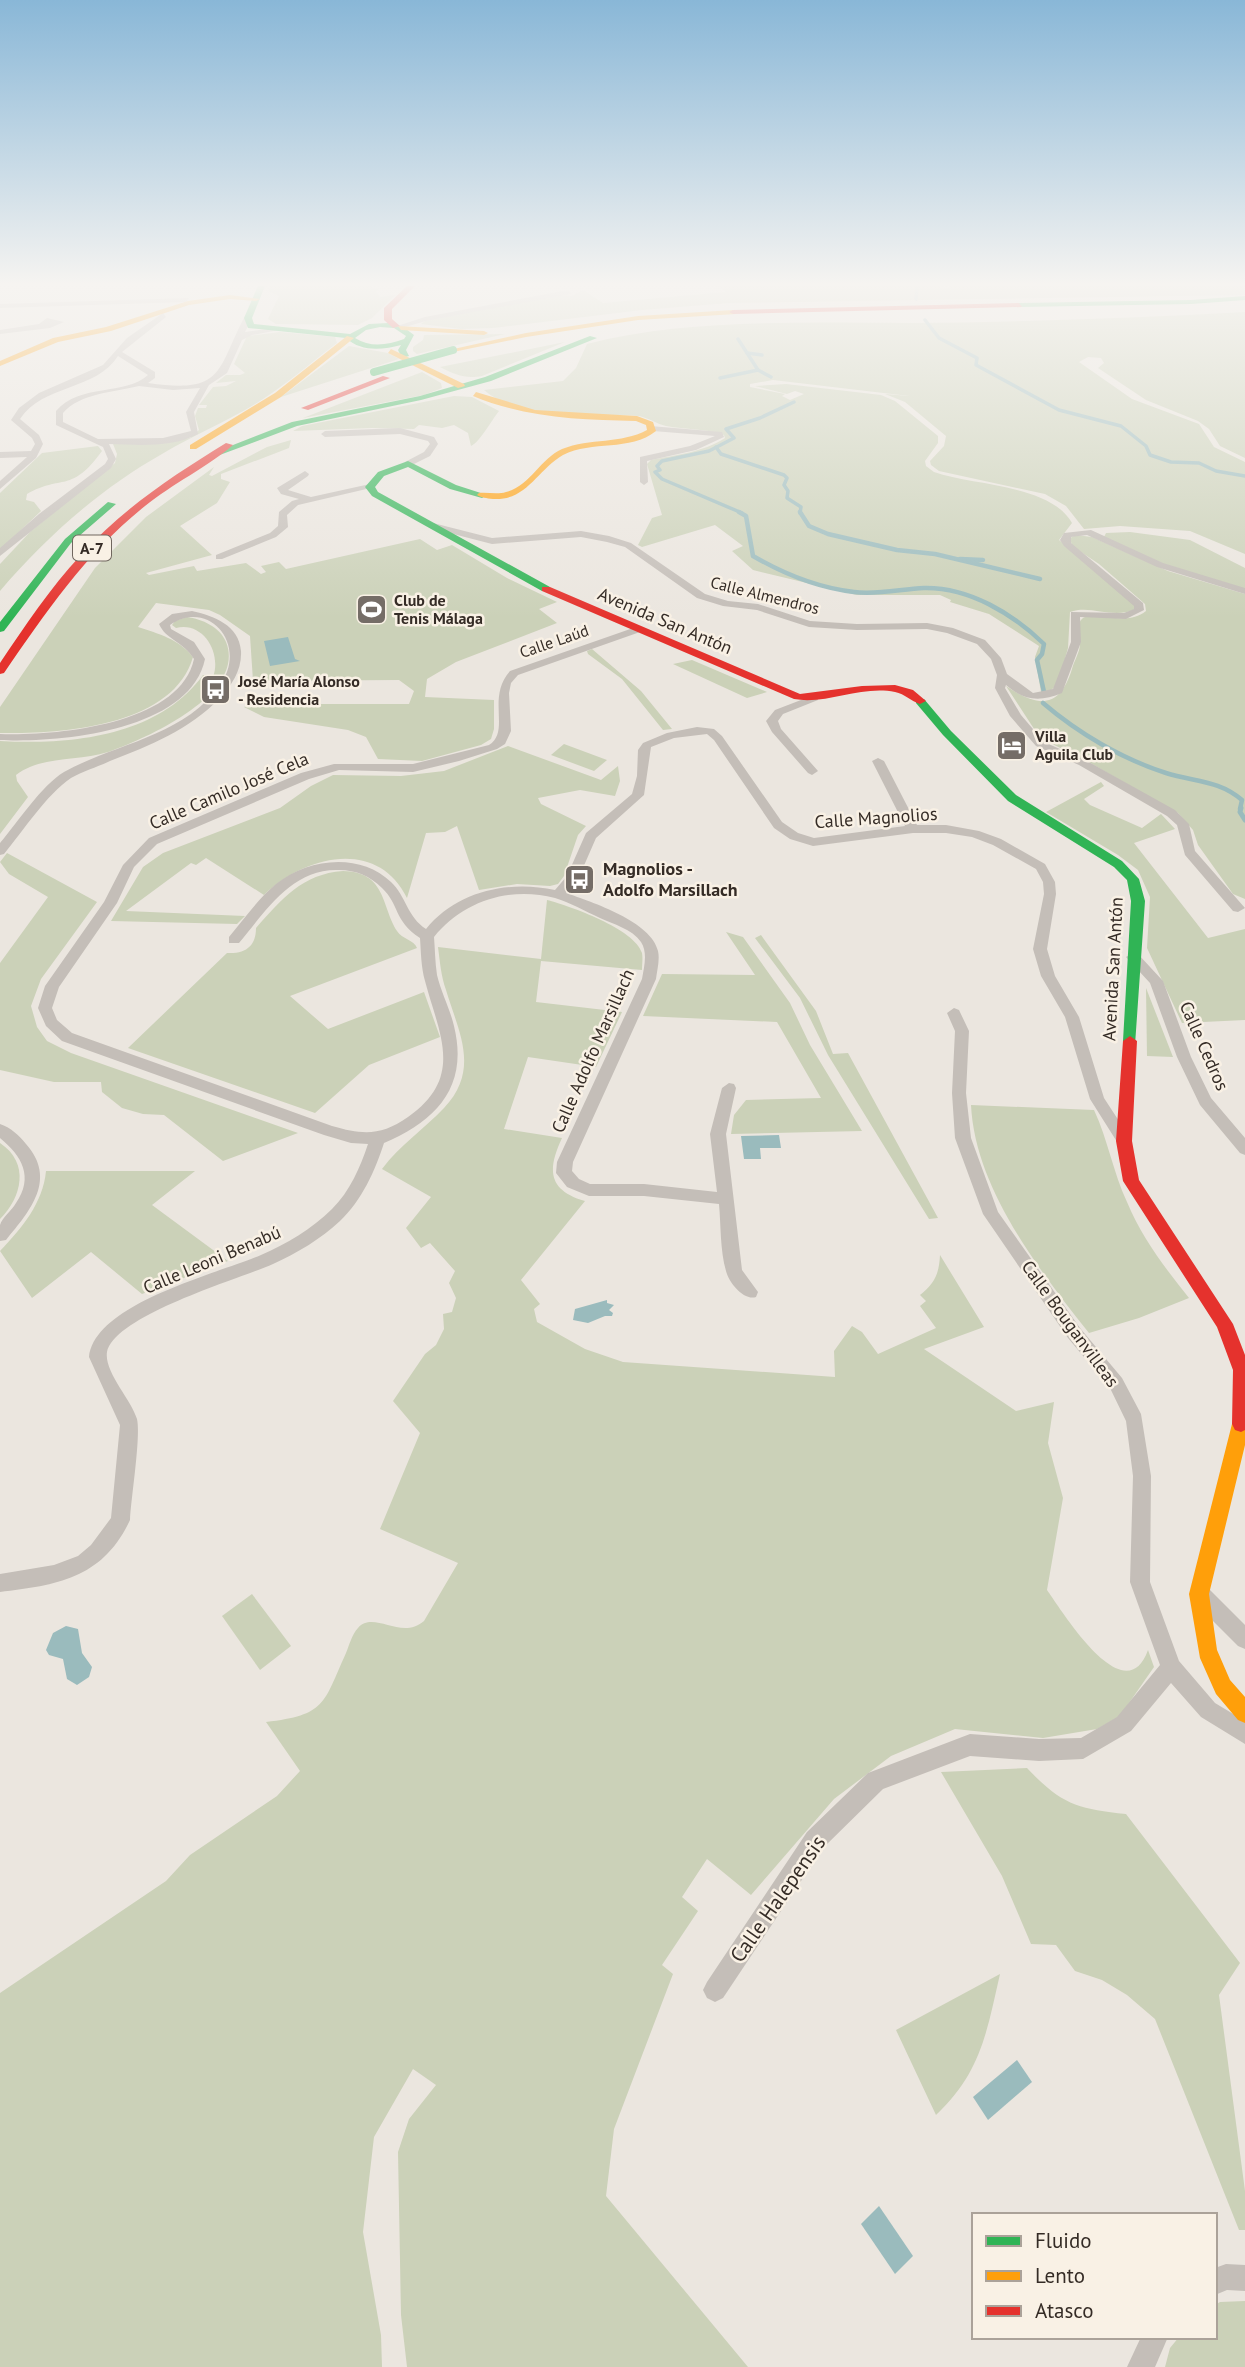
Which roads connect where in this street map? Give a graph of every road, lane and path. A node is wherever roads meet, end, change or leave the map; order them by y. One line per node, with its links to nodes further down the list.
1 (39, 396): 12 (street)
2 (86, 396): 11 (street)
3 (199, 396): 11 (street)
4 (275, 396): 5 (main road, A-7)
5 (313, 396)
6 (331, 396): 13 (main road, A-7)
7 (430, 396): 13 (main road)
8 (483, 396): 9 (main road)
9 (653, 428): 15 (main road); 17 (street)
10 (325, 434): 15 (street)
11 (99, 441): 23 (street)
12 (34, 454): 14 (street); 18 (street)
13 (214, 454): 28 (main road, A-7)
14 (0, 456)
15 (408, 464): 19 (main road)
16 (305, 474): 21 (street)
17 (644, 482)
18 (0, 486)
19 (370, 487): 21 (street); 22 (main road, Avenida San Antón)
20 (127, 494): 26 (main road, A-7)
21 (308, 499): 24 (street)
22 (433, 526): 27 (main road, Avenida San Antón); 29 (street, Calle Almendros)
23 (0, 553)
24 (219, 557)
25 (1245, 591): 29 (street, Calle Almendros)
26 (0, 629)
27 (636, 630): 30 (main road, Avenida San Antón); 32 (street, Calle Laúd)
28 (0, 671)
29 (1002, 675): 38 (street, Calle Almendros)
30 (814, 698): 34 (street); 41 (main road, Avenida San Antón)
31 (0, 737): 36 (street)
32 (501, 742): 45 (street, Calle Camilo José Cela)
33 (878, 761): 35 (street)
34 (812, 771)
35 (913, 829): 37 (street, Calle Magnolios); 46 (street, Calle Magnolios)
36 (0, 850)
37 (558, 895): 39 (street, Calle Adolfo Marsillach); 48 (street, Calle Adolfo Marsillach)
38 (1238, 908)
39 (427, 936): 40 (street); 45 (street)
40 (234, 940)
41 (1133, 957): 46 (main road, Avenida San Antón); 47 (street, Calle Cedros)
42 (954, 1013): 54 (street, Calle Bouganvilleas)
43 (729, 1088): 48 (street)
44 (0, 1130): 49 (street)
45 (377, 1139): 51 (street, Calle Leoni Benabú)
46 (1124, 1141): 52 (main road, Avenida San Antón)
47 (1245, 1149)
48 (726, 1199): 50 (street)
49 (0, 1235)
50 (750, 1292)
51 (0, 1583)
52 (1199, 1594): 53 (street); 55 (main road, Avenida San Antón)
53 (1245, 1639)
54 (1171, 1667): 56 (street, Calle Bouganvilleas); 57 (street, Calle Halepensis)
55 (1245, 1713)
56 (1245, 1733)
57 (715, 1990)
58 (1245, 2278): 59 (street)
59 (1217, 2281)
60 (1154, 2339): 61 (street)
61 (1141, 2367)

